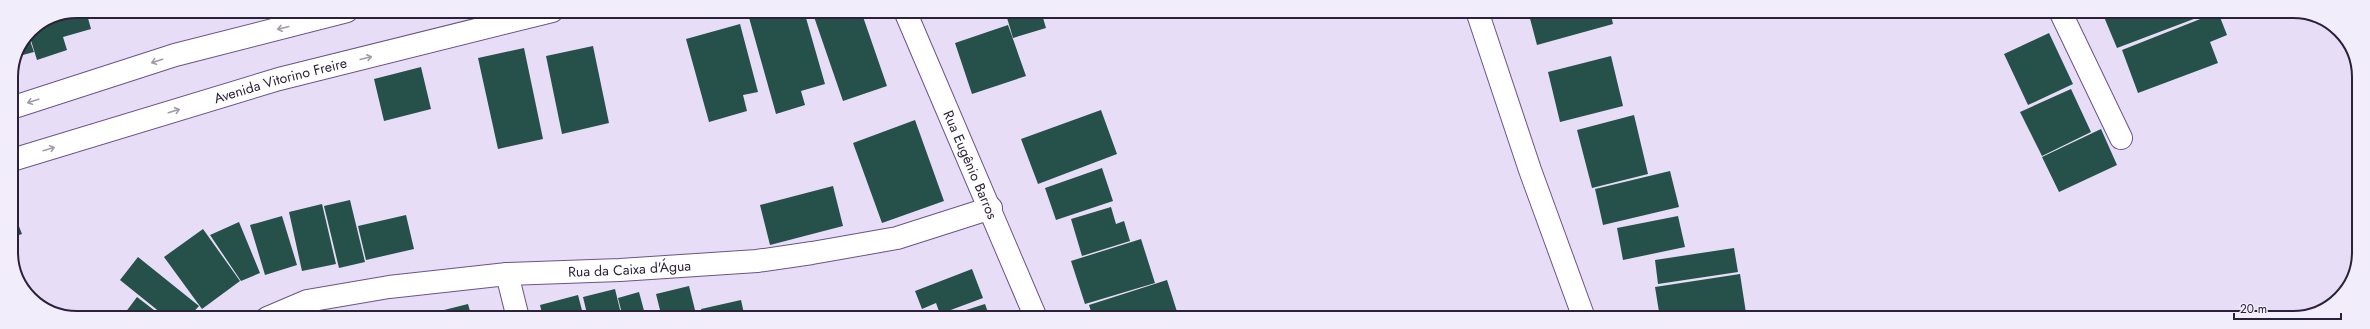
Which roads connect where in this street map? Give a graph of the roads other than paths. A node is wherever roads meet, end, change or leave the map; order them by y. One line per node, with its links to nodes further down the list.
1 (320, 18): 6 (street, one-way to 6)
2 (524, 18): 8 (street, Avenida Vitorino Freire, one-way to 2)
3 (908, 18): 9 (street, Rua Eugênio Barros)
4 (1479, 18): 14 (street)
5 (2063, 18): 7 (street)
6 (18, 106)
7 (2121, 138)
8 (18, 158)
9 (991, 208): 10 (street, Rua da Caixa d'Água); 13 (street, Rua Eugênio Barros)
10 (507, 274): 11 (street, Rua da Caixa d'Água); 12 (street)
11 (284, 311)
12 (516, 311)
13 (1033, 311)
14 (1581, 311)

